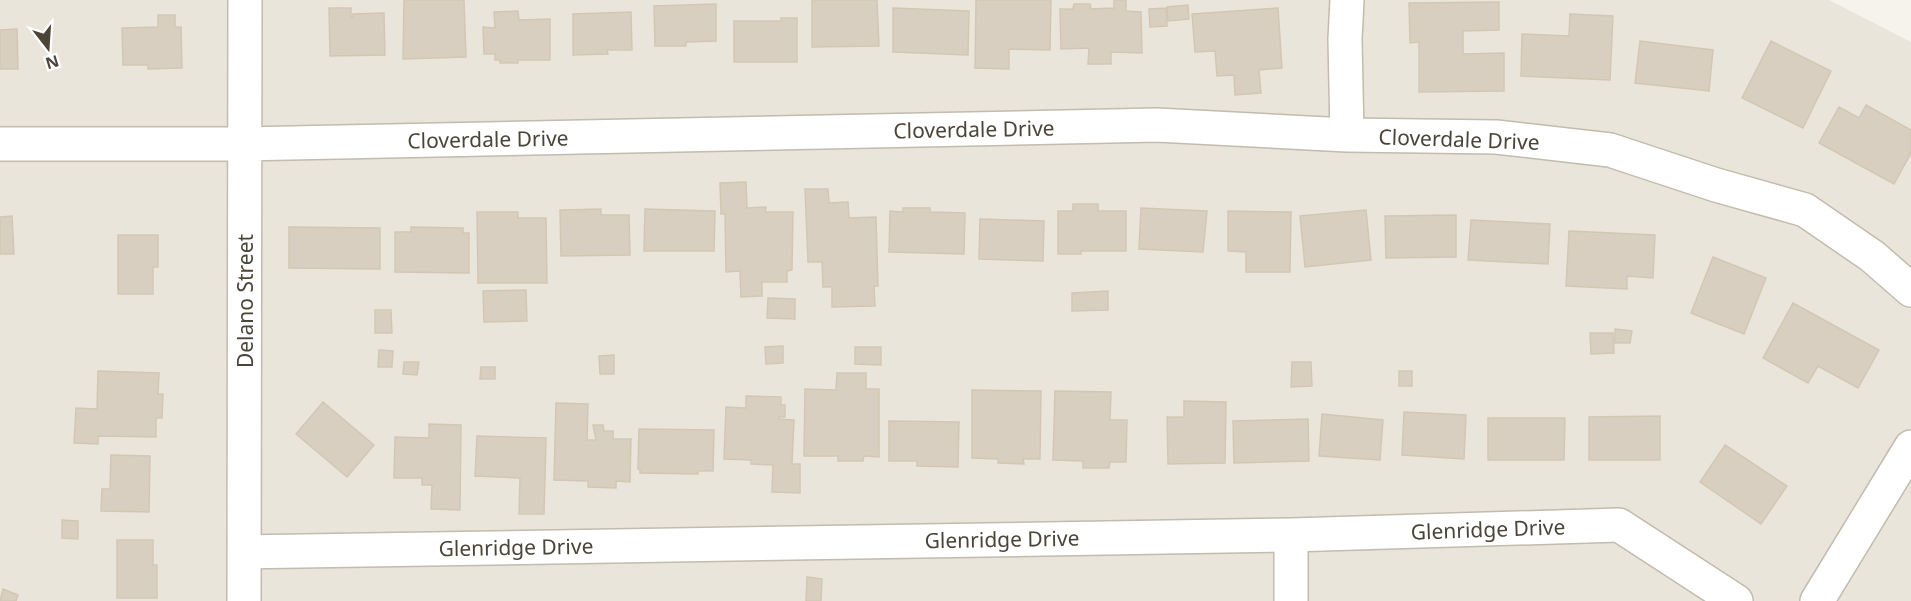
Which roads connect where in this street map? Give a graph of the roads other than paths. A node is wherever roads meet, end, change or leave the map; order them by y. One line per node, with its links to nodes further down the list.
1 (245, 0): 5 (street, Delano Street)
2 (1347, 0): 3 (street)
3 (1347, 135): 5 (street, Cloverdale Drive); 6 (street, Cloverdale Drive)
4 (0, 144): 5 (street, Cloverdale Drive)
5 (244, 144): 9 (street, Delano Street)
6 (1911, 290)
7 (1911, 447): 13 (street)
8 (1291, 534): 9 (street, Glenridge Drive); 11 (street); 12 (street, Glenridge Drive)
9 (245, 552): 10 (street, Delano Street)
10 (244, 601)
11 (1291, 601)
12 (1736, 601)
13 (1816, 601)

